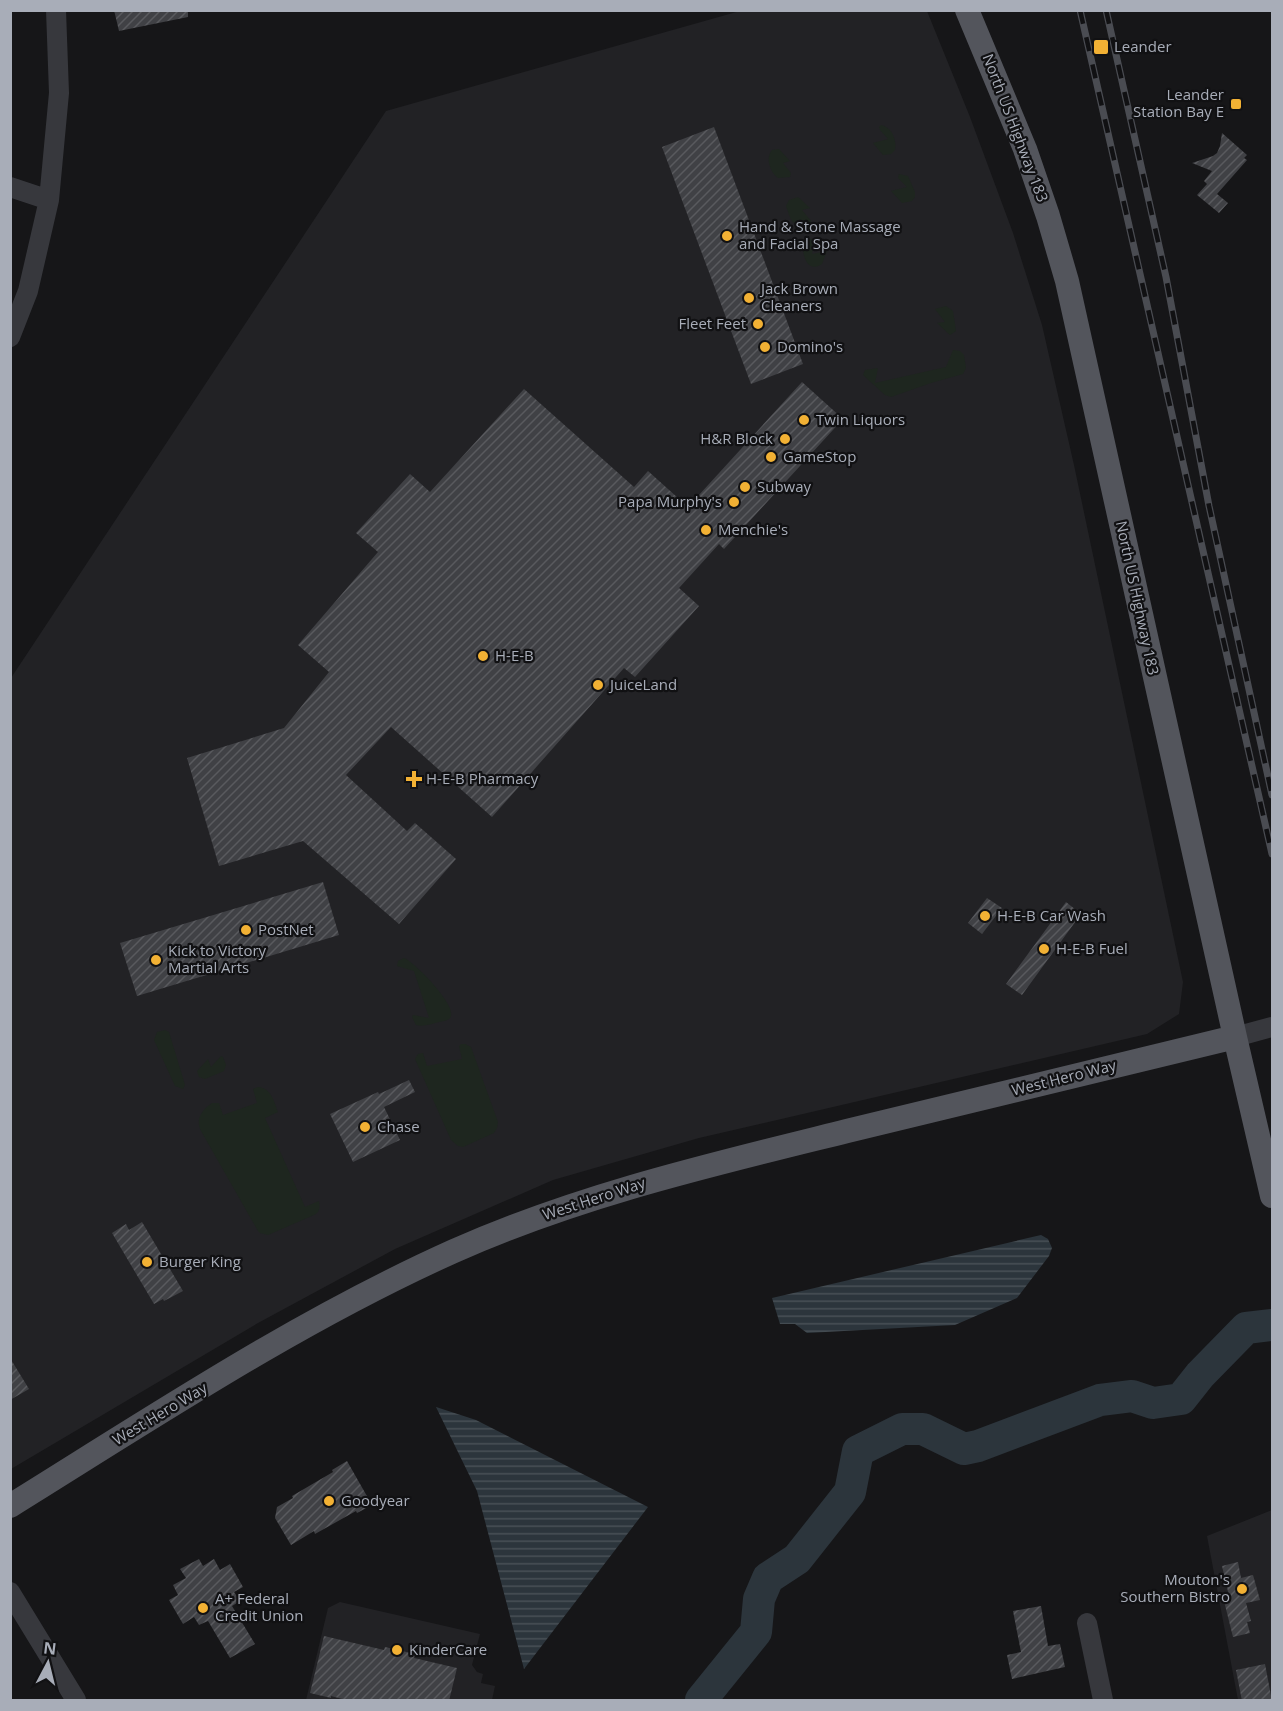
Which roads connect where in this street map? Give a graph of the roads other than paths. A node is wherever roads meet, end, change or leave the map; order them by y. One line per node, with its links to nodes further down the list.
1 (56, 10): 4 (street)
2 (967, 10): 7 (main road, North US Highway 183)
3 (10, 187): 4 (street)
4 (49, 200): 5 (street)
5 (10, 337)
6 (1272, 1027): 7 (street)
7 (1235, 1037): 8 (main road, North US Highway 183); 9 (main road, West Hero Way)
8 (1272, 1196)
9 (10, 1506)
10 (10, 1592): 12 (street)
11 (1087, 1623): 13 (street)
12 (76, 1701)
13 (1103, 1701)

